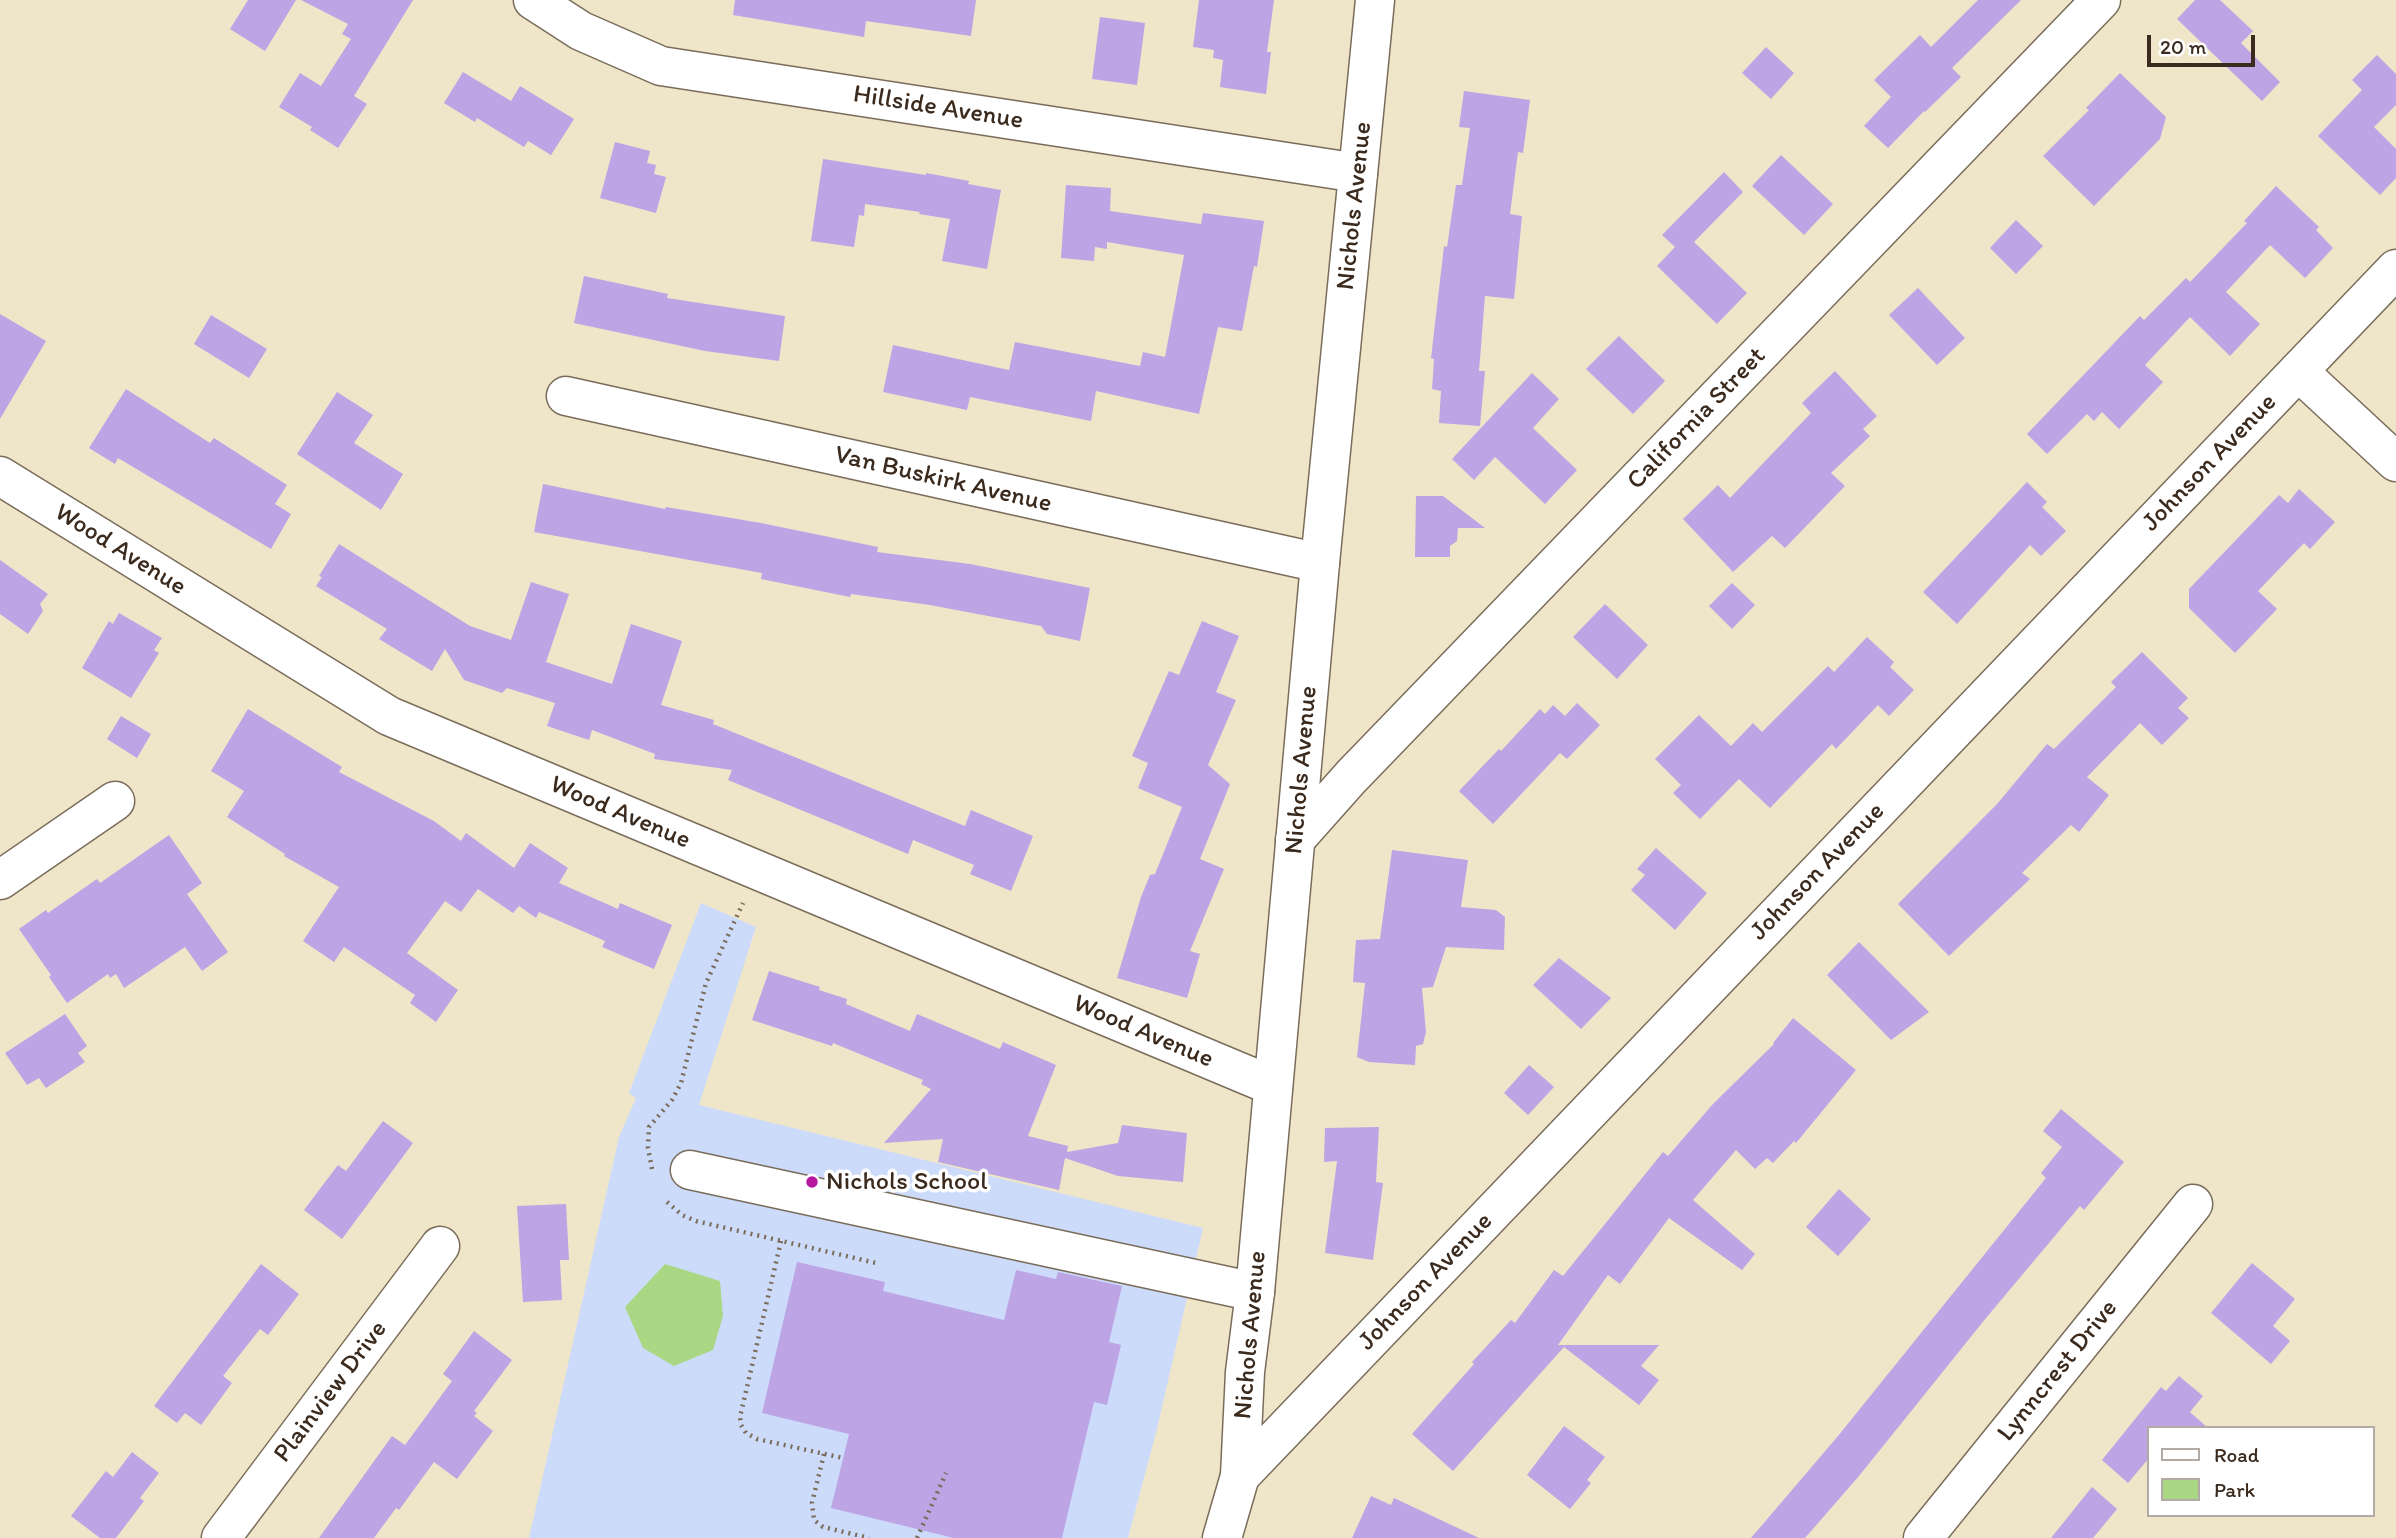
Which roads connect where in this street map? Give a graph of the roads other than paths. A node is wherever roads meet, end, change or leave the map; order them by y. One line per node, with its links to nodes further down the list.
1 (533, 0): 4 (street, Hillside Avenue)
2 (1376, 0): 4 (street, Nichols Avenue)
3 (2101, 0): 12 (street, California Street)
4 (1358, 173): 10 (street, Nichols Avenue)
5 (2396, 269): 6 (street, Johnson Avenue)
6 (2298, 371): 8 (street); 19 (street, Johnson Avenue)
7 (566, 396): 10 (street, Van Buskirk Avenue)
8 (2396, 463)
9 (0, 476): 14 (street, Wood Avenue)
10 (1320, 563): 12 (street, Nichols Avenue)
11 (115, 801): 13 (street)
12 (1295, 841): 14 (street, Nichols Avenue)
13 (0, 880)
14 (1273, 1086): 18 (street, Nichols Avenue)
15 (672, 1173): 18 (street)
16 (2193, 1204): 22 (street, Lynncrest Drive)
17 (440, 1246): 20 (street, Plainview Drive)
18 (1255, 1292): 19 (street, Nichols Avenue)
19 (1240, 1476): 21 (street, Nichols Avenue)
20 (221, 1538)
21 (1222, 1538)
22 (1923, 1538)

